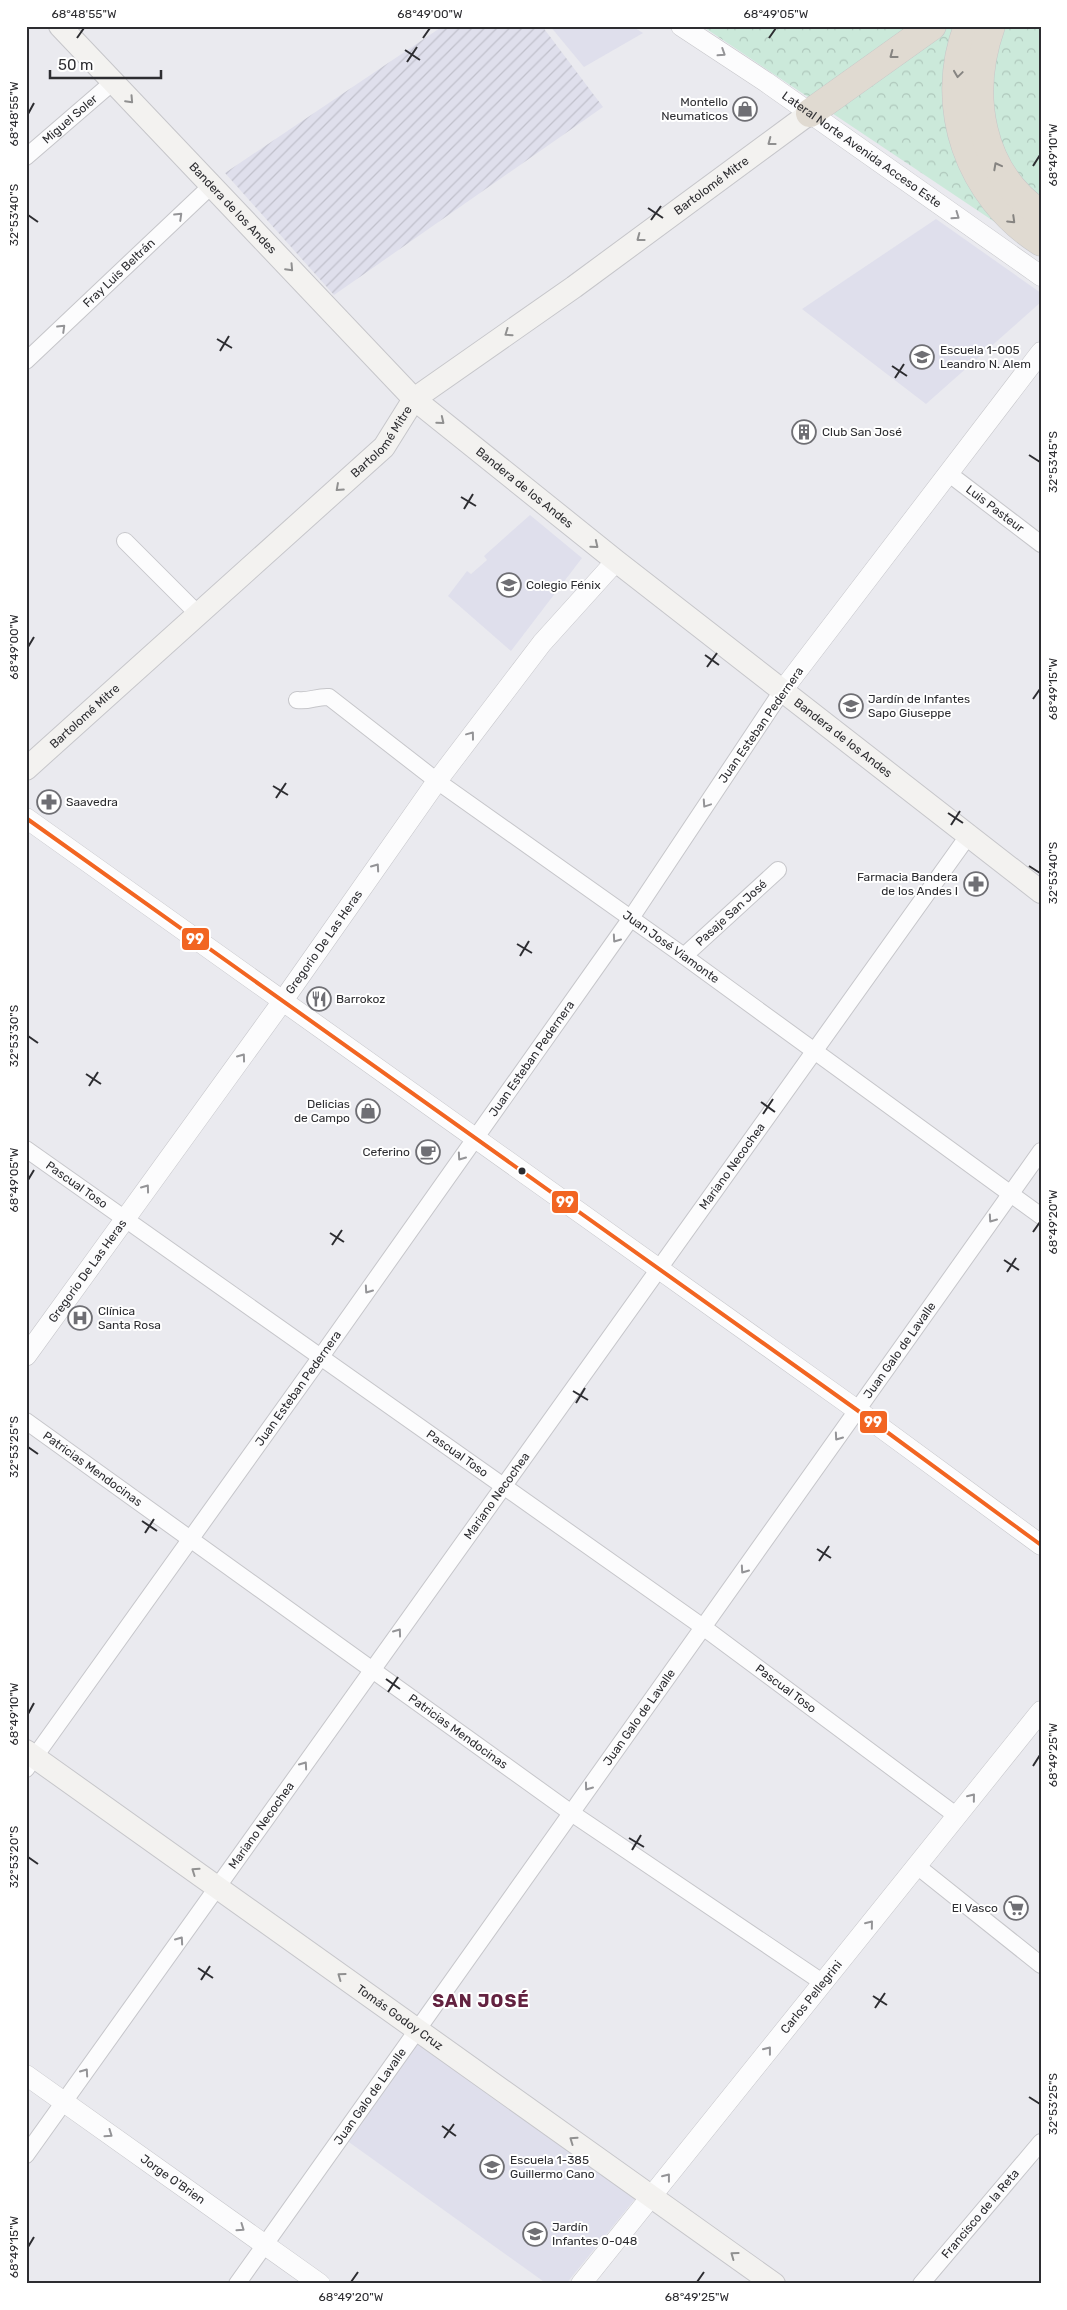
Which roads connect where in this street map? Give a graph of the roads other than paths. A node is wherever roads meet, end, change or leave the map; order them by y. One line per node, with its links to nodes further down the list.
1 (60, 26): 6 (main road, Bandera de los Andes)
2 (681, 26): 7 (street, Lateral Norte Avenida Acceso Este, one-way to 7)
3 (932, 26): 7 (highway, one-way to 7)
4 (968, 26): 11 (highway, one-way to 11)
5 (991, 26): 10 (highway, one-way to 5)
6 (113, 82): 8 (street, Miguel Soler); 9 (main road, Bandera de los Andes, one-way to 9)
7 (810, 113): 12 (street, Lateral Norte Avenida Acceso Este, one-way to 12); 15 (main road, Bartolomé Mitre, one-way to 15)
8 (26, 157)
9 (212, 185): 14 (street, Fray Luis Beltrán, one-way to 9); 15 (main road, Bandera de los Andes, one-way to 15)
10 (1041, 214)
11 (1041, 242)
12 (1041, 276)
13 (1041, 352): 16 (street, Juan Esteban Pedernera)
14 (26, 361)
15 (414, 399): 19 (main road, Bandera de los Andes, one-way to 19); 20 (main road, Bartolomé Mitre, one-way to 20)
16 (948, 473): 18 (street, Luis Pasteur); 21 (street, Juan Esteban Pedernera)
17 (125, 541): 20 (street)
18 (1041, 544)
19 (616, 562): 21 (main road, Bandera de los Andes); 24 (street, Gregorio De Las Heras, one-way to 19)
20 (199, 615): 23 (main road, Bartolomé Mitre)
21 (782, 691): 26 (main road, Bandera de los Andes); 29 (street, Juan Esteban Pedernera, one-way to 29)
22 (296, 700): 24 (street, Juan José Viamonte)
23 (26, 768)
24 (437, 781): 29 (street, Juan José Viamonte); 31 (street, Gregorio De Las Heras, one-way to 24)
25 (26, 818): 31 (street)
26 (968, 836): 28 (main road, Bandera de los Andes); 32 (street, Mariano Necochea)
27 (778, 870): 30 (street, Pasaje San José)
28 (1041, 892)
29 (631, 918): 30 (street, Juan José Viamonte); 33 (street, Juan Esteban Pedernera, one-way to 33)
30 (684, 956): 32 (street, Juan José Viamonte)
31 (282, 1002): 33 (street); 38 (street, Gregorio De Las Heras, one-way to 31)
32 (814, 1051): 36 (street, Juan José Viamonte); 39 (street, Mariano Necochea)
33 (474, 1138): 39 (street); 41 (street, Juan Esteban Pedernera, one-way to 41)
34 (26, 1149): 38 (street, Pascual Toso)
35 (1041, 1151): 36 (street, Juan Galo de Lavalle)
36 (1010, 1194): 37 (street, Juan José Viamonte); 42 (street, Juan Galo de Lavalle, one-way to 42)
37 (1041, 1216)
38 (124, 1218): 40 (street, Gregorio De Las Heras); 41 (street, Pascual Toso)
39 (658, 1269): 42 (street); 44 (street, Mariano Necochea)
40 (26, 1356)
41 (320, 1358): 44 (street, Pascual Toso); 45 (street, Juan Esteban Pedernera)
42 (857, 1410): 46 (street); 47 (street, Juan Galo de Lavalle, one-way to 47)
43 (26, 1421): 45 (street, Patricias Mendocinas)
44 (502, 1488): 47 (street, Pascual Toso); 48 (street, Mariano Necochea, one-way to 44)
45 (191, 1539): 48 (street, Patricias Mendocinas); 50 (street, Juan Esteban Pedernera)
46 (1041, 1545)
47 (703, 1627): 51 (street, Juan Galo de Lavalle, one-way to 51); 52 (street, Pascual Toso)
48 (372, 1669): 51 (street, Patricias Mendocinas); 54 (street, Mariano Necochea, one-way to 48)
49 (1041, 1711): 52 (street, Carlos Pellegrini, one-way to 49)
50 (29, 1759): 54 (main road, Tomás Godoy Cruz, one-way to 50)
51 (570, 1812): 56 (street, Patricias Mendocinas); 57 (street, Juan Galo de Lavalle)
52 (956, 1816): 53 (street, Carlos Pellegrini)
53 (917, 1866): 55 (street); 56 (street, Carlos Pellegrini, one-way to 53)
54 (217, 1887): 57 (main road, Tomás Godoy Cruz, one-way to 54); 59 (street, Mariano Necochea, one-way to 54)
55 (1041, 1965)
56 (822, 1982): 62 (street, Carlos Pellegrini, one-way to 56)
57 (417, 2030): 62 (main road, Tomás Godoy Cruz, one-way to 57); 63 (street, Juan Galo de Lavalle)
58 (26, 2075): 59 (street, Jorge O'Brien)
59 (64, 2102): 61 (street, Mariano Necochea); 63 (street, Jorge O'Brien, one-way to 63)
60 (1041, 2142): 68 (street, Francisco de la Reta)
61 (26, 2155)
62 (652, 2196): 66 (street, Carlos Pellegrini); 67 (main road, Tomás Godoy Cruz, one-way to 62)
63 (265, 2244): 64 (street, Juan Galo de Lavalle); 65 (street, Jorge O'Brien)
64 (237, 2284)
65 (320, 2284)
66 (581, 2284)
67 (774, 2284)
68 (921, 2284)

